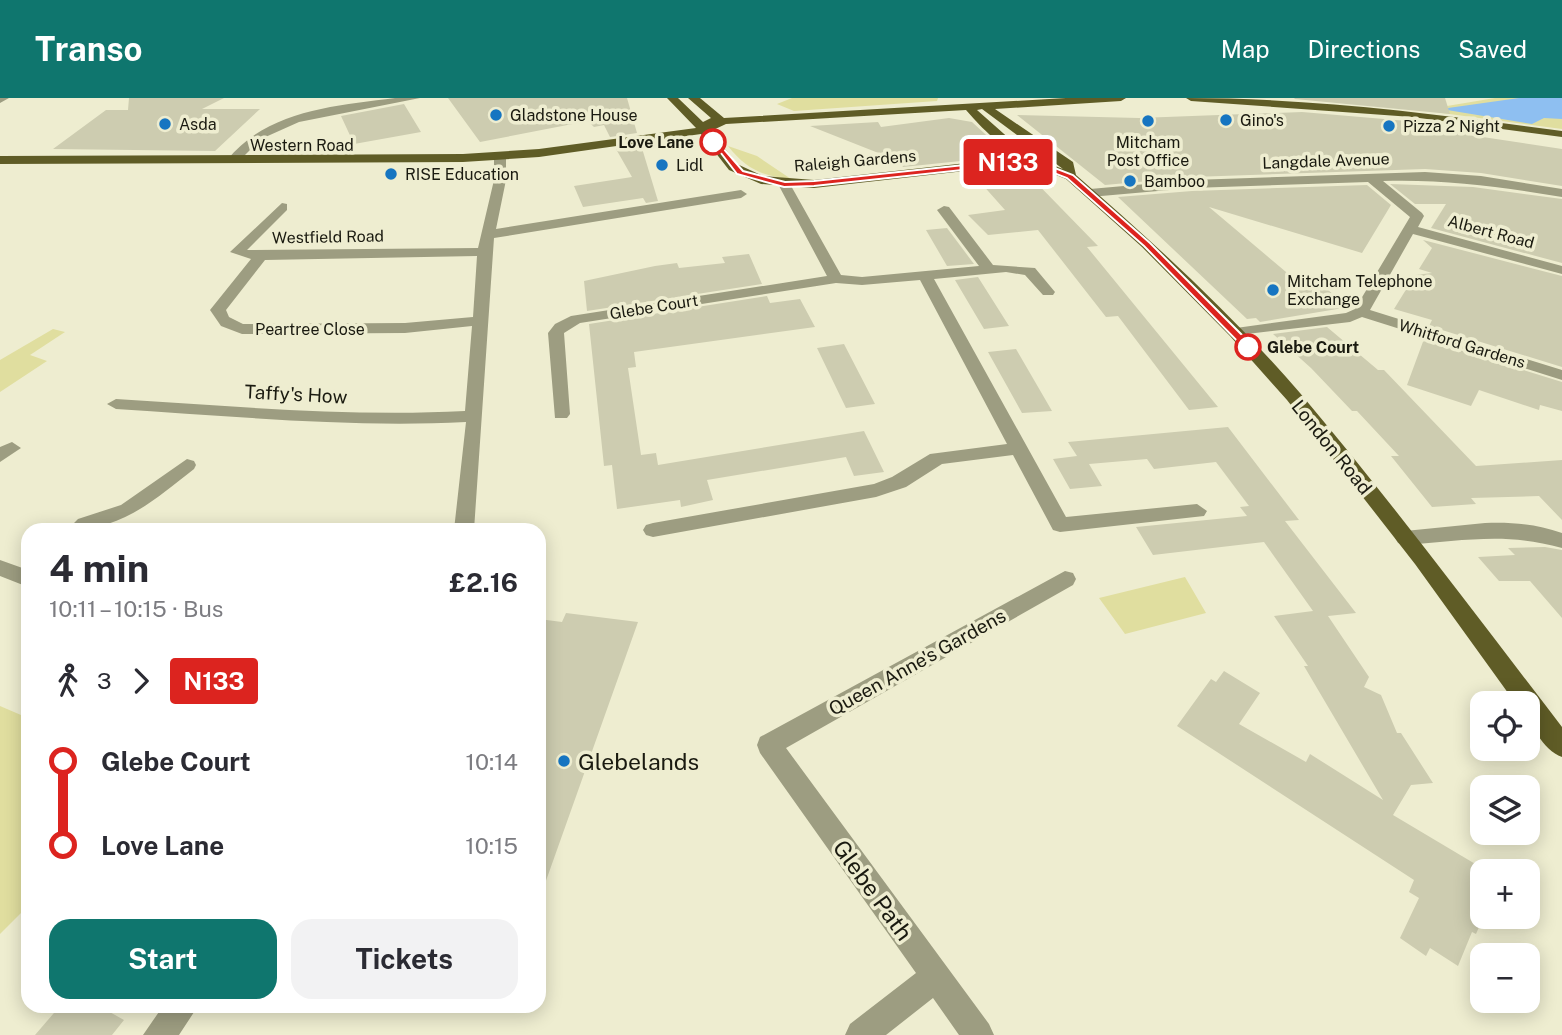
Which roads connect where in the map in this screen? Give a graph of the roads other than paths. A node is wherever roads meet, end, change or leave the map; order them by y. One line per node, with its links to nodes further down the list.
1 (415, 98): 16 (street)
2 (672, 98): 10 (main road, Raleigh Gardens)
3 (694, 98): 9 (main road)
4 (1121, 98): 6 (main road)
5 (1191, 98): 7 (main road)
6 (1081, 99): 8 (main road)
7 (1283, 101): 11 (main road)
8 (975, 106): 9 (main road); 12 (main road, London Road); 14 (main road, London Road)
9 (720, 120): 10 (main road)
10 (701, 127): 13 (main road, Western Road); 19 (main road, Raleigh Gardens)
11 (1562, 134)
12 (1026, 138): 14 (main road); 17 (main road, London Road)
13 (500, 156): 16 (main road, Western Road); 26 (street)
14 (1028, 156): 17 (main road, London Road); 19 (main road, Raleigh Gardens)
15 (0, 160): 16 (main road, Western Road)
16 (233, 160)
17 (1070, 176): 20 (main road, London Road)
18 (1370, 177): 20 (street, Langdale Avenue); 21 (street, Langdale Avenue); 25 (street)
19 (784, 184): 31 (street)
20 (1090, 193): 35 (main road, London Road)
21 (1562, 193)
22 (741, 194): 26 (street)
23 (282, 207): 27 (street, Westfield Road)
24 (944, 210): 28 (street)
25 (1411, 229): 29 (street, Albert Road); 33 (street)
26 (485, 244): 27 (street, Westfield Road); 34 (street)
27 (261, 256): 34 (street, Peartree Close)
28 (989, 270): 30 (street, Glebe Court); 32 (street, Glebe Court)
29 (1562, 270)
30 (925, 275): 31 (street, Glebe Court); 40 (street)
31 (836, 279): 38 (street, Glebe Court)
32 (1048, 292)
33 (1361, 312): 35 (street); 36 (street, Whitford Gardens)
34 (480, 321): 39 (street)
35 (1236, 333): 46 (main road, London Road)
36 (1562, 375)
37 (116, 404): 39 (street, Taffy's How)
38 (561, 414)
39 (475, 416): 44 (street)
40 (1017, 449): 42 (street); 45 (street)
41 (187, 465): 43 (street)
42 (1197, 511)
43 (88, 523)
44 (465, 523)
45 (653, 530)
46 (1405, 538): 47 (street); 50 (main road, London Road)
47 (1562, 541)
48 (1065, 579): 49 (street, Queen Anne's Gardens)
49 (769, 745): 51 (street, Glebe Path)
50 (1562, 746)
51 (935, 977): 54 (street); 55 (street, Glebe Path)
52 (177, 1013): 53 (street)
53 (159, 1035)
54 (861, 1035)
55 (978, 1035)

